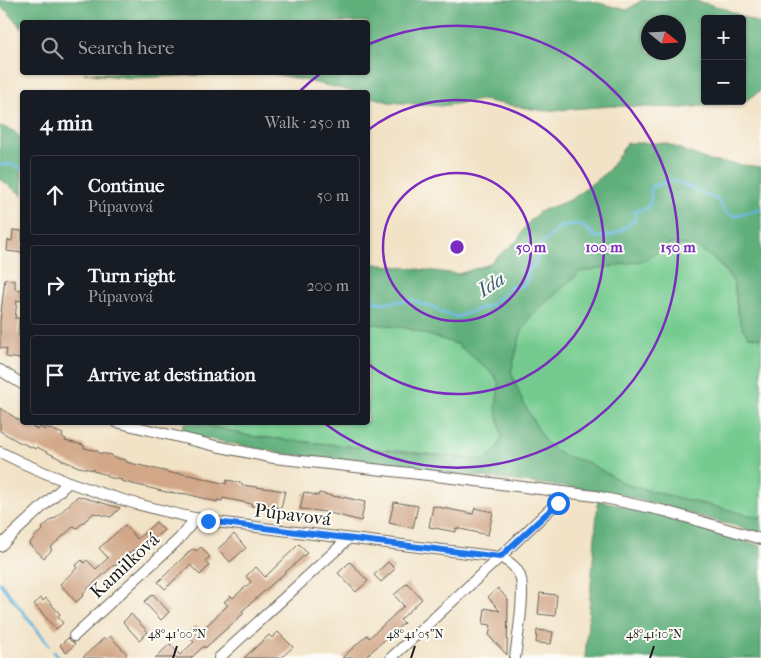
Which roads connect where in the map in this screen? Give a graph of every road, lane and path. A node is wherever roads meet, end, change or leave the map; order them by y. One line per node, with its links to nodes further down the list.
1 (0, 370): 2 (street)
2 (20, 383)
3 (128, 425): 6 (street)
4 (0, 452): 5 (street, Púpavová)
5 (69, 482): 7 (street, Púpavová); 10 (street)
6 (567, 493): 9 (street); 11 (street)
7 (196, 518): 8 (street, Púpavová); 12 (street, Kamilková)
8 (348, 539): 11 (street, Púpavová); 13 (street)
9 (761, 539)
10 (0, 546)
11 (500, 557): 14 (street); 15 (street)
12 (74, 636)
13 (220, 658)
14 (391, 658)
15 (515, 658)

